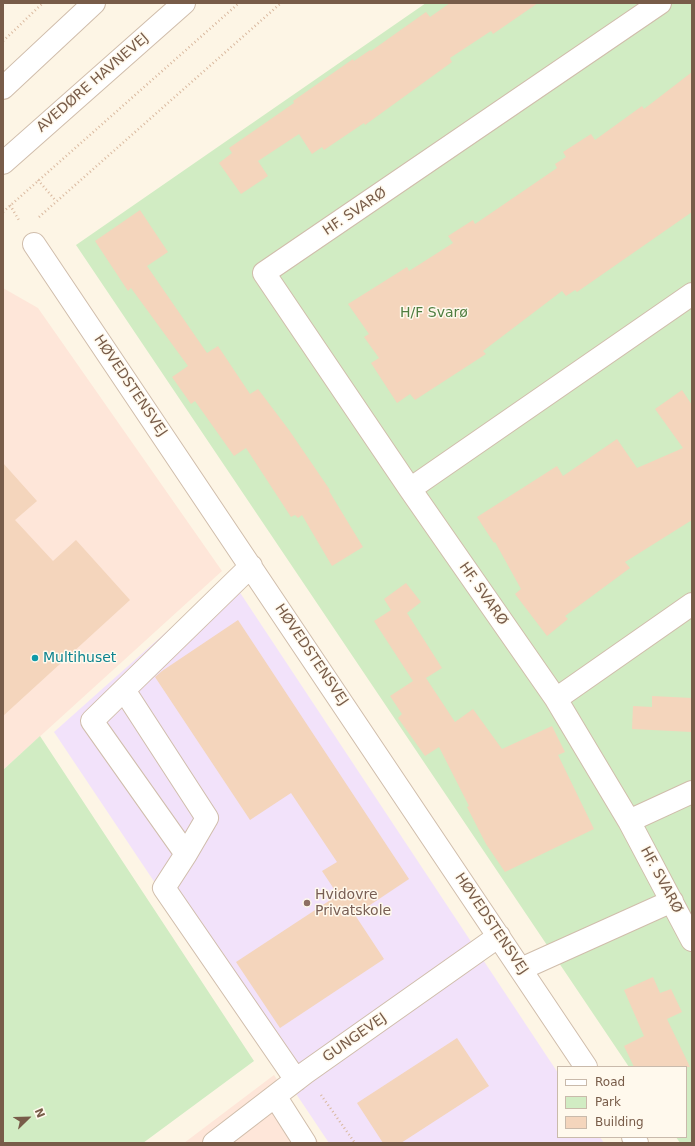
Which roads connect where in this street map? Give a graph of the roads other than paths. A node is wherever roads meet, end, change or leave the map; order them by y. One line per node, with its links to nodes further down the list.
1 (94, 3): 4 (street)
2 (184, 3): 5 (street, AVEDØRE HAVNEVEJ)
3 (660, 3): 8 (street, HF. SVARØ)
4 (3, 88)
5 (3, 163)
6 (34, 244): 9 (street, HØVEDSTENSVEJ)
7 (692, 294): 8 (street)
8 (410, 489): 12 (street, HF. SVARØ)
9 (251, 566): 11 (street); 17 (street, HØVEDSTENSVEJ)
10 (692, 604): 12 (street)
11 (124, 690): 15 (street); 15 (street)
12 (556, 699): 14 (street, HF. SVARØ)
13 (692, 792): 14 (street)
14 (629, 821): 16 (street, HF. SVARØ)
15 (186, 854): 21 (street)
16 (672, 901): 18 (street, HF. SVARØ); 19 (street)
17 (499, 936): 19 (street, HØVEDSTENSVEJ); 21 (street, GUNGEVEJ)
18 (692, 940)
19 (521, 969): 20 (street, HØVEDSTENSVEJ)
20 (585, 1066)
21 (301, 1076): 22 (street, GUNGEVEJ)
22 (275, 1096): 23 (street, GUNGEVEJ); 24 (street)
23 (214, 1143)
24 (305, 1143)

